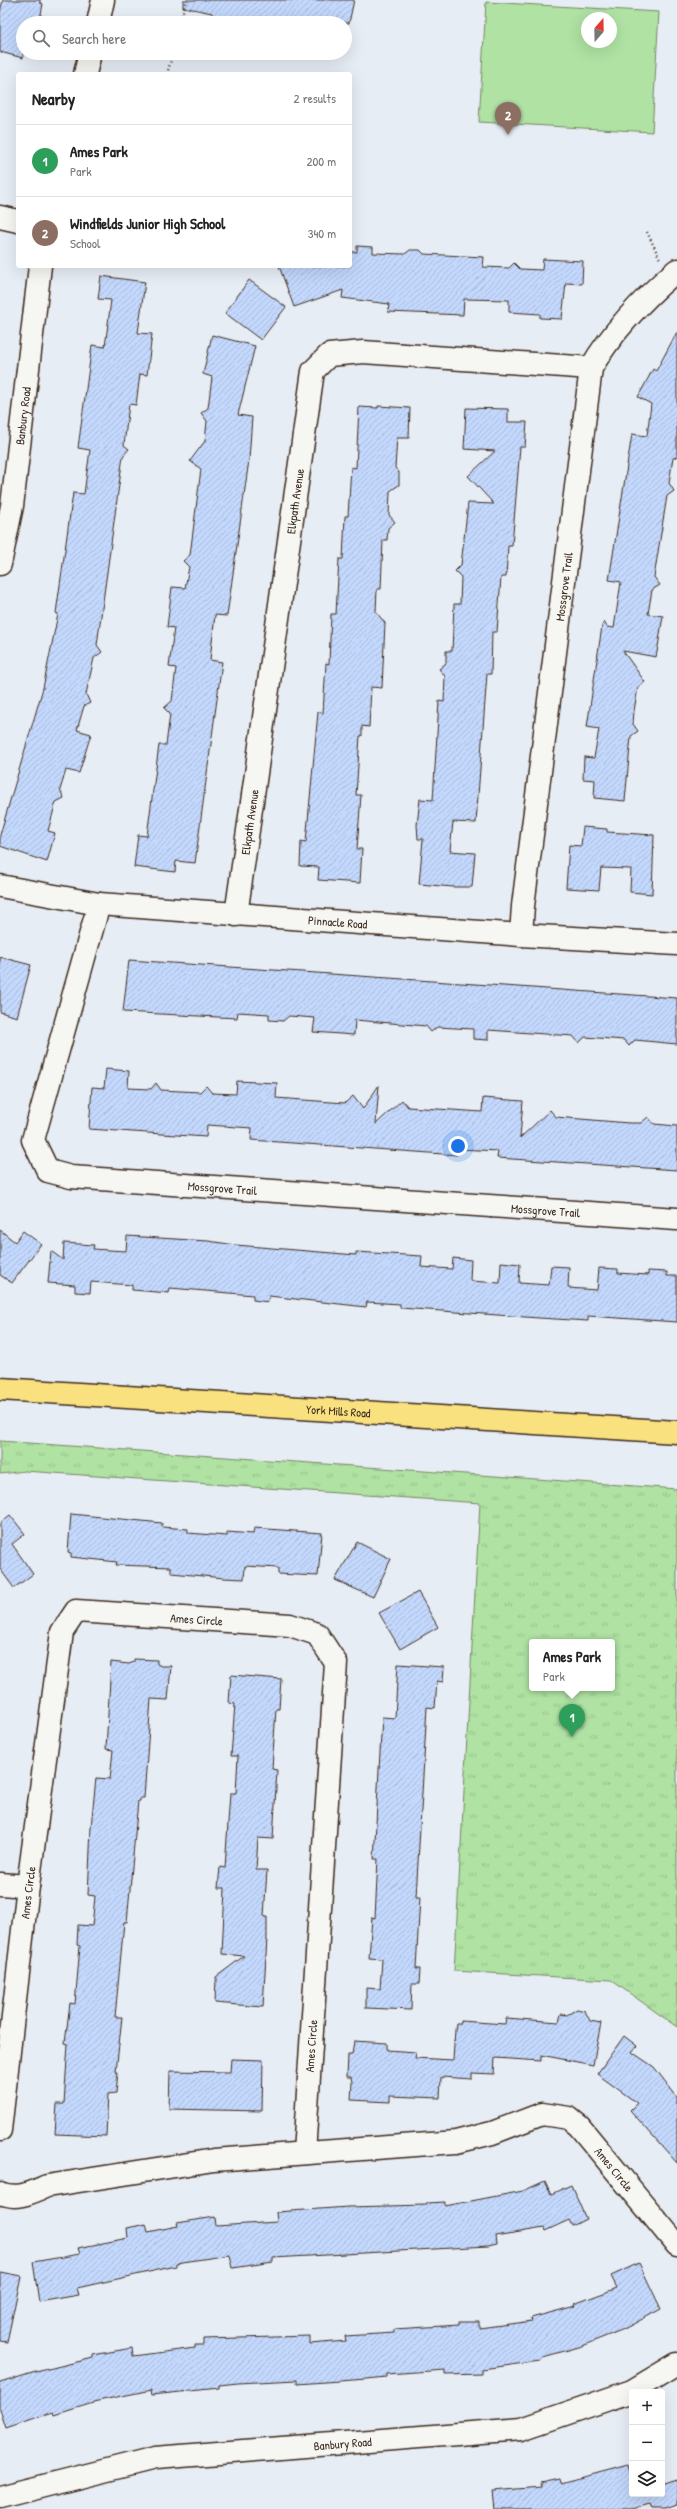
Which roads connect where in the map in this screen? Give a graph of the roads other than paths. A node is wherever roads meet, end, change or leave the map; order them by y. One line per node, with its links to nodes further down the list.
1 (103, 0): 2 (street)
2 (100, 16)
3 (88, 60): 4 (street)
4 (85, 72)
5 (0, 217): 6 (street)
6 (16, 221)
7 (40, 268): 10 (street, Banbury Road)
8 (673, 273): 9 (street, Mossgrove Trail)
9 (591, 368): 14 (street, Elkpath Avenue); 15 (street, Mossgrove Trail)
10 (6, 505): 11 (street, Banbury Road)
11 (0, 564)
12 (0, 886): 13 (street, Pinnacle Road)
13 (99, 904): 14 (street, Pinnacle Road); 17 (street, Mossgrove Trail)
14 (236, 914): 15 (street, Pinnacle Road)
15 (521, 935): 16 (street, Pinnacle Road)
16 (677, 944)
17 (677, 1219)
18 (0, 1389): 19 (main road, York Mills Road)
19 (677, 1432)
20 (0, 1884): 21 (street)
21 (28, 1886): 22 (street, Ames Circle); 23 (street, Ames Circle)
22 (0, 2130)
23 (304, 2153): 24 (street, Ames Circle); 25 (street, Ames Circle)
24 (0, 2193)
25 (677, 2244)
26 (677, 2364): 27 (street, Banbury Road)
27 (0, 2497)

